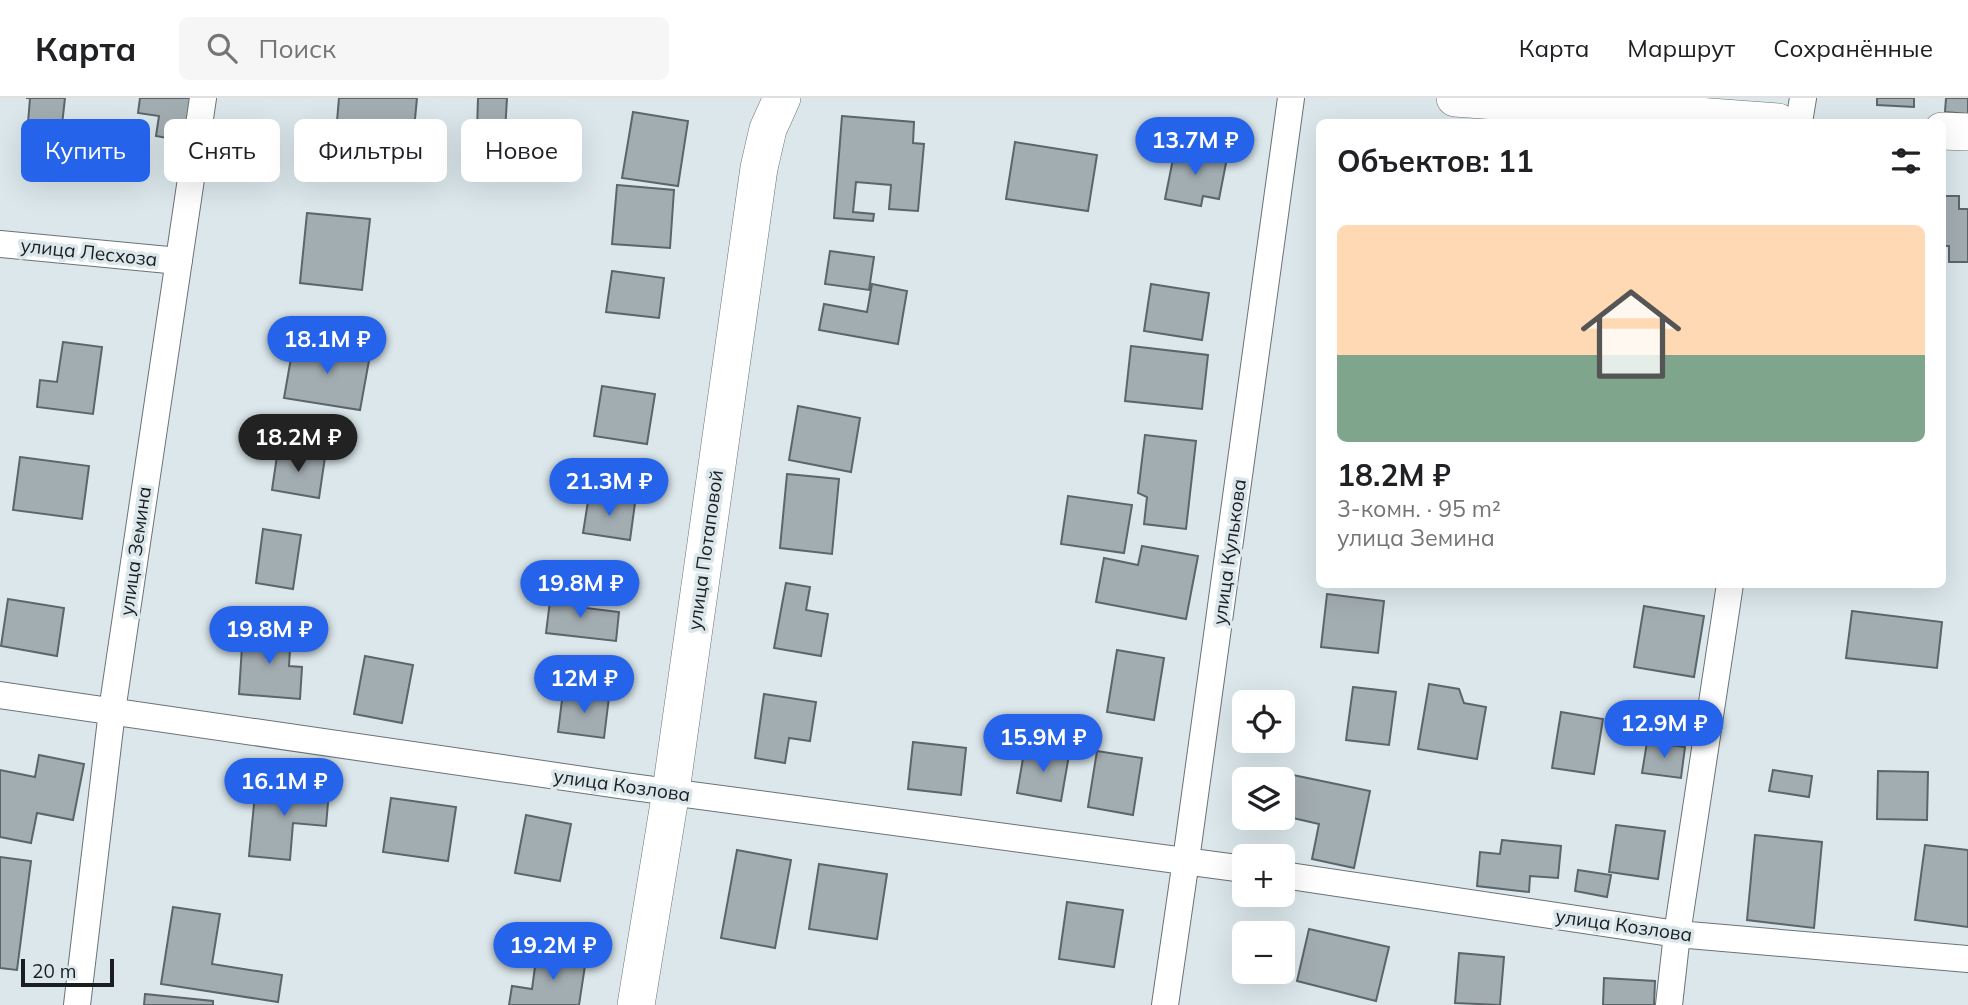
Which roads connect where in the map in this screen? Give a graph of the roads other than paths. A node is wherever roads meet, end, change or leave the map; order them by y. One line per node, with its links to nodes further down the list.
1 (204, 98): 11 (street, улица Земина)
2 (782, 98): 15 (street, улица Потаповой)
3 (1291, 98): 16 (street, улица Кулькова)
4 (1455, 98): 6 (street)
5 (1803, 98): 7 (street)
6 (1738, 119)
7 (1800, 119)
8 (1946, 131): 9 (street)
9 (1968, 132)
10 (0, 244): 11 (street, улица Лесхоза)
11 (179, 261): 14 (street, улица Земина)
12 (1729, 588): 19 (street)
13 (0, 695): 14 (street, улица Козлова)
14 (112, 711): 15 (street, улица Козлова); 21 (street, улица Земина)
15 (671, 791): 16 (street, улица Козлова); 22 (street, улица Потаповой)
16 (1186, 860): 17 (street, улица Козлова); 23 (street, улица Кулькова)
17 (1232, 867)
18 (1295, 877): 19 (street, улица Козлова)
19 (1677, 934): 20 (street, улица Козлова); 24 (street)
20 (1968, 959)
21 (77, 1005)
22 (636, 1005)
23 (1165, 1005)
24 (1670, 1005)

